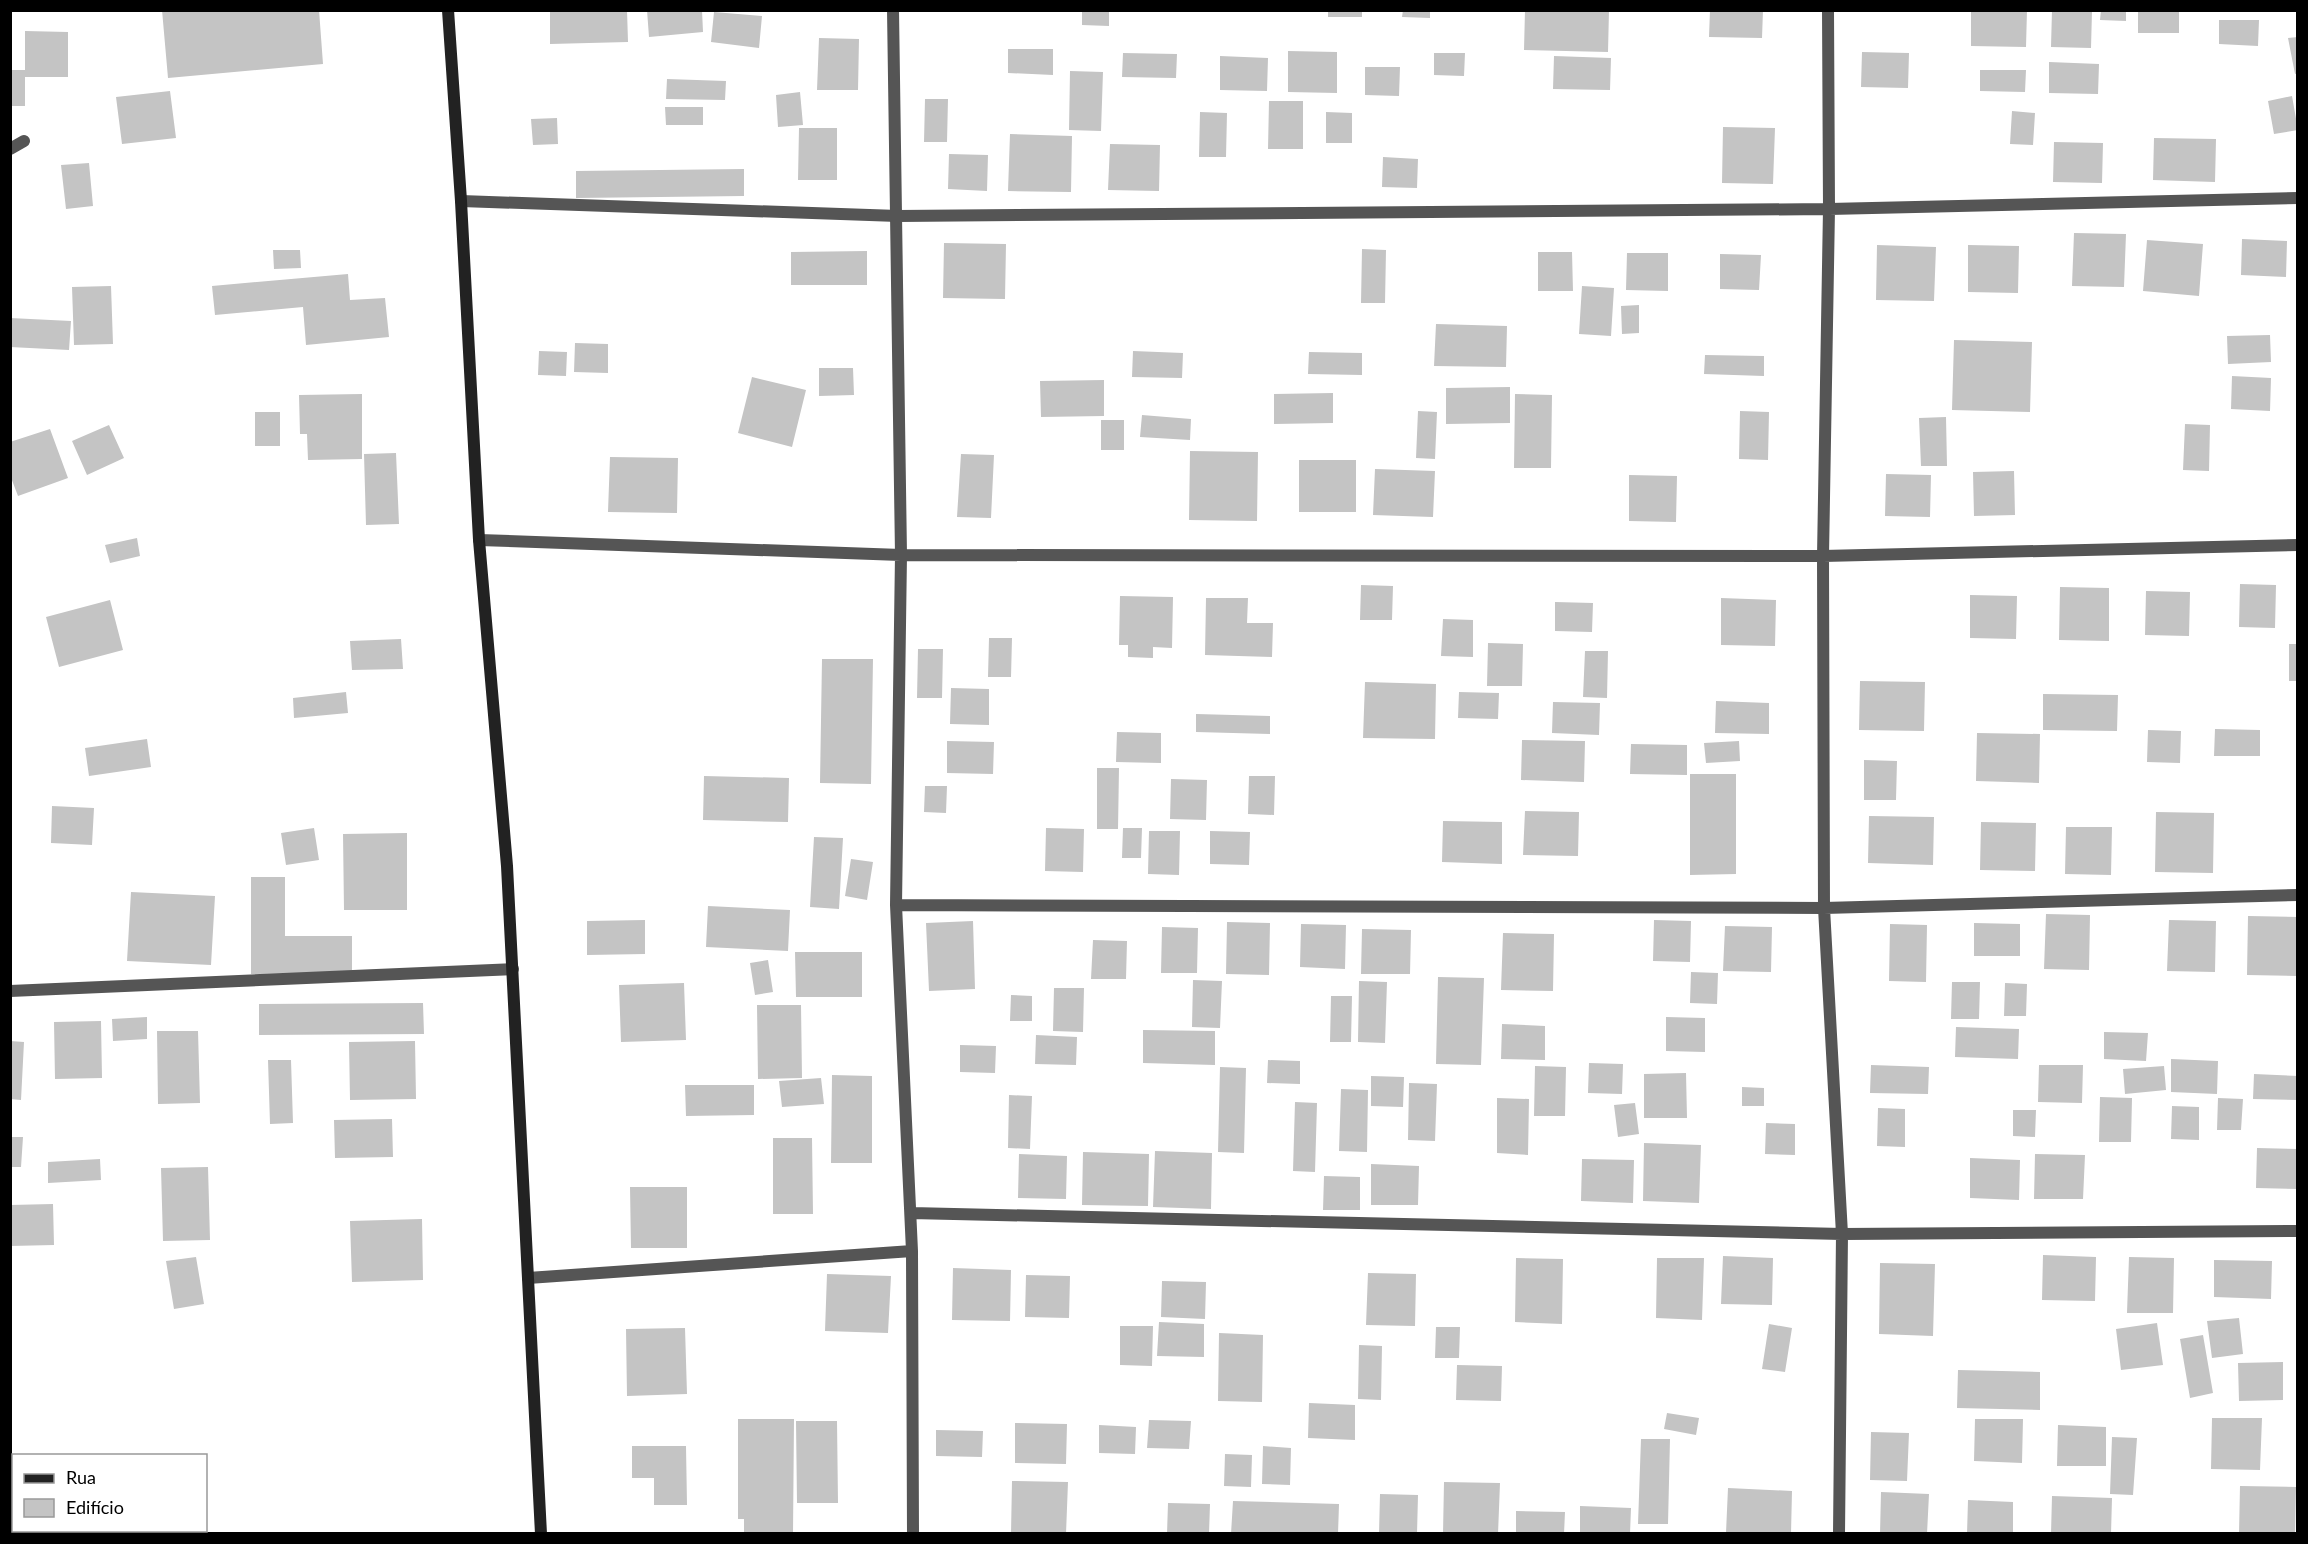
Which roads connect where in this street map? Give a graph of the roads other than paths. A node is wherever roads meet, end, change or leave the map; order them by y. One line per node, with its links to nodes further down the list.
1 (448, 10): 7 (main road)
2 (893, 10): 9 (street)
3 (1828, 10): 8 (street)
4 (24, 141): 5 (street)
5 (10, 149)
6 (2298, 198): 8 (street)
7 (461, 201): 9 (street); 10 (main road)
8 (1829, 209): 9 (street); 13 (street)
9 (898, 216): 12 (street)
10 (479, 540): 12 (street); 17 (main road)
11 (2298, 545): 13 (street)
12 (901, 555): 13 (street); 15 (street)
13 (1823, 556): 16 (street)
14 (2298, 895): 16 (street)
15 (896, 905): 16 (street); 19 (street)
16 (1824, 908): 21 (street)
17 (513, 969): 18 (street); 23 (main road)
18 (10, 992)
19 (911, 1213): 21 (street); 22 (street)
20 (2298, 1231): 21 (street)
21 (1842, 1234): 26 (street)
22 (912, 1251): 23 (street); 25 (street)
23 (528, 1278): 24 (main road)
24 (541, 1533)
25 (913, 1533)
26 (1839, 1533)

